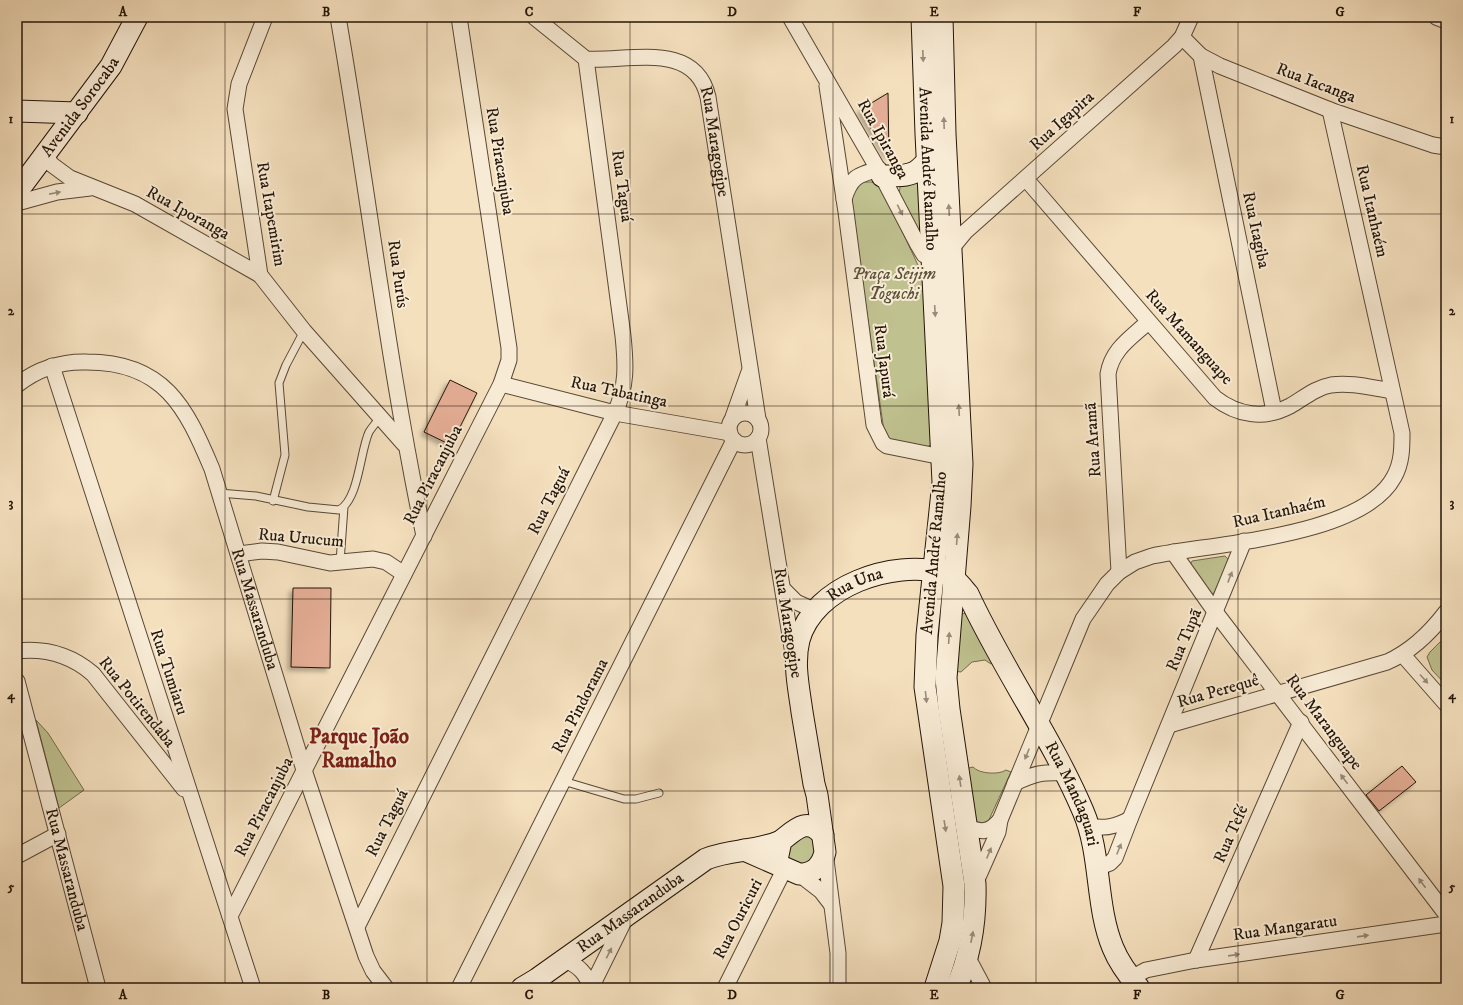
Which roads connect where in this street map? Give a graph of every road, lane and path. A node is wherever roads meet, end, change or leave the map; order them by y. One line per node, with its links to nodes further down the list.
1 (137, 17): 18 (main road, Avenida Sorocaba)
2 (265, 17): 30 (street, Rua Itapemirim)
3 (338, 17): 44 (street, Rua Purús)
4 (459, 17): 35 (street, Rua Piracanjuba)
5 (534, 17): 14 (street)
6 (790, 17): 15 (street, Rua Ipiranga)
7 (922, 17): 21 (main road, Avenida André Ramalho, one-way to 21)
8 (942, 17): 21 (main road, Avenida André Ramalho, one-way to 8)
9 (1191, 17): 12 (street, Rua Igapira)
10 (1436, 17): 11 (street)
11 (1446, 21)
12 (1182, 37): 13 (street, Rua Iacanga); 23 (street, Rua Igapira)
13 (1201, 56): 16 (street, Rua Iacanga); 38 (street, Rua Itagiba)
14 (586, 59): 34 (street, Rua Maragogipe); 39 (street, Rua Taguá)
15 (826, 77): 22 (street, Rua Ipiranga); 26 (street, Rua Japurá)
16 (1330, 110): 19 (street, Rua Iacanga); 37 (street, Rua Itanhaém)
17 (17, 111): 18 (main road)
18 (77, 113): 20 (main road, Avenida Sorocaba)
19 (1446, 148)
20 (46, 154): 24 (street, Rua Iporanga); 25 (main road, Avenida Sorocaba)
21 (937, 161): 22 (main road); 28 (main road, Avenida André Ramalho, one-way to 21); 29 (main road, Avenida André Ramalho)
22 (880, 173): 26 (street); 29 (street, Rua Ipiranga, one-way to 29)
23 (1026, 179): 28 (street, Rua Igapira); 31 (street, Rua Mamanguape)
24 (96, 188): 27 (street, Rua Iporanga, one-way to 24); 30 (street, Rua Iporanga)
25 (17, 192)
26 (844, 199): 45 (street, Rua Japurá)
27 (17, 202)
28 (951, 249): 29 (street); 56 (main road, Avenida André Ramalho, one-way to 28)
29 (932, 258): 45 (main road, Avenida André Ramalho, one-way to 45)
30 (260, 275): 32 (street, Rua Itapemirim)
31 (1148, 322): 38 (street, Rua Mamanguape); 54 (street, Rua Aramã)
32 (304, 331): 40 (street, Rua Itapemirim); 47 (lane)
33 (52, 366): 36 (street, Rua Massaranduba); 46 (street, Rua Massaranduba); 81 (street, Rua Tumiaru)
34 (750, 370): 41 (street, Rua Maragogipe); 42 (street, Rua Maragogipe)
35 (501, 384): 39 (street, Rua Tabatinga); 49 (street, Rua Piracanjuba)
36 (17, 386)
37 (1392, 391): 38 (street, Rua Mamanguape); 50 (street, Rua Itanhaém)
38 (1274, 411)
39 (615, 413): 43 (street, Rua Tabatinga); 100 (street, Rua Taguá)
40 (380, 417): 44 (street, Rua Itapemirim); 48 (lane)
41 (734, 418): 42 (street); 43 (street)
42 (758, 419): 43 (street)
43 (742, 439): 57 (street, Rua Maragogipe); 77 (street, Rua Pindorama)
44 (404, 444): 49 (street, Rua Purús)
45 (942, 457): 56 (main road, Avenida André Ramalho)
46 (219, 493): 47 (lane); 52 (street, Rua Massaranduba)
47 (273, 501): 48 (lane)
48 (344, 507): 53 (lane)
49 (424, 536): 55 (street, Rua Piracanjuba)
50 (1244, 541): 51 (street, Rua Itanhaém); 62 (street, Rua Tupã, one-way to 50)
51 (1173, 552): 54 (street, Rua Itanhaém); 62 (street, Rua Maranguape)
52 (239, 554): 53 (street, Rua Urucum); 75 (street, Rua Massaranduba)
53 (340, 562): 55 (street, Rua Urucum)
54 (1119, 572): 73 (street, Rua Itanhaém)
55 (404, 574): 75 (street, Rua Piracanjuba)
56 (940, 580): 58 (main road, Avenida André Ramalho); 59 (main road, Rua Mandaguari); 60 (main road, Rua Una); 65 (main road, Avenida André Ramalho)
57 (783, 589): 60 (street, Rua Una); 67 (street, Rua Maragogipe)
58 (951, 602): 59 (main road); 66 (main road, Avenida André Ramalho, one-way to 58)
59 (975, 609): 73 (main road, Rua Mandaguari)
60 (814, 610): 67 (main road, Rua Una)
61 (1446, 612): 64 (street, Rua Perequê)
62 (1216, 613): 69 (street, Rua Maranguape); 74 (street, Rua Tupã)
63 (17, 651): 81 (street, Rua Potirendaba)
64 (1403, 655): 69 (street, Rua Perequê); 71 (street, one-way to 71)
65 (925, 663): 66 (main road); 101 (main road, Avenida André Ramalho, one-way to 101)
66 (946, 666): 84 (main road, Avenida André Ramalho, one-way to 66)
67 (796, 674): 79 (main road, Rua Maragogipe)
68 (17, 681): 70 (street, Rua Massaranduba)
69 (1279, 693): 72 (street, Rua Maranguape); 74 (street, Rua Perequê)
70 (20, 703): 87 (street, Rua Massaranduba)
71 (1446, 704)
72 (1301, 722): 96 (street, Rua Maranguape, one-way to 72); 104 (street, Rua Tefé)
73 (1039, 725): 76 (main road, Rua Mandaguari); 78 (street, Rua Itanhaém, one-way to 78)
74 (1169, 725): 83 (street, Rua Tupã)
75 (304, 770): 98 (street, Rua Piracanjuba); 100 (street, Rua Massaranduba)
76 (1065, 773): 78 (street); 85 (main road, Rua Mandaguari)
77 (563, 780): 80 (lane); 109 (street, Rua Pindorama)
78 (1016, 783): 82 (street, Rua Itanhaém)
79 (814, 784): 86 (main road, Rua Maragogipe); 89 (main road, Rua Maragogipe)
80 (659, 792)
81 (190, 796): 98 (street, Rua Tumiaru)
82 (1000, 820): 84 (street); 94 (street, Rua Itanhaém, one-way to 82)
83 (1130, 820): 85 (street); 92 (street, Rua Tupã, one-way to 83)
84 (966, 826): 94 (main road, Avenida André Ramalho)
85 (1089, 826): 92 (main road, Rua Mandaguari)
86 (798, 827): 88 (main road); 89 (main road)
87 (58, 834): 91 (street); 106 (street, Rua Massaranduba)
88 (780, 841): 90 (main road, Rua Massaranduba); 93 (main road)
89 (824, 844): 93 (main road); 95 (street, Rua Maragogipe)
90 (744, 850): 93 (main road); 97 (main road, Rua Massaranduba)
91 (17, 856)
92 (1097, 868): 105 (main road, Rua Mandaguari)
93 (788, 869): 95 (street); 111 (street, Rua Ouricuri)
94 (974, 884): 102 (main road, Avenida André Ramalho, one-way to 94)
95 (832, 904): 112 (street, Rua Maragogipe)
96 (1446, 914)
97 (627, 915): 103 (main road, Rua Massaranduba); 103 (street, one-way to 97)
98 (230, 916): 107 (street, Rua Tumiaru)
99 (1446, 924): 104 (street, Rua Mangaratu, one-way to 99)
100 (356, 927): 108 (street, Rua Massaranduba)
101 (946, 958): 102 (main road); 113 (main road, Avenida André Ramalho)
102 (968, 958): 114 (main road, Avenida André Ramalho); 115 (street)
103 (565, 960): 110 (main road, Rua Massaranduba)
104 (1196, 960): 105 (street, Rua Mangaratu)
105 (1135, 983)
106 (98, 988)
107 (253, 988)
108 (386, 988)
109 (459, 988)
110 (522, 988)
111 (724, 988)
112 (838, 988)
113 (935, 988)
114 (956, 988)
115 (984, 988)

